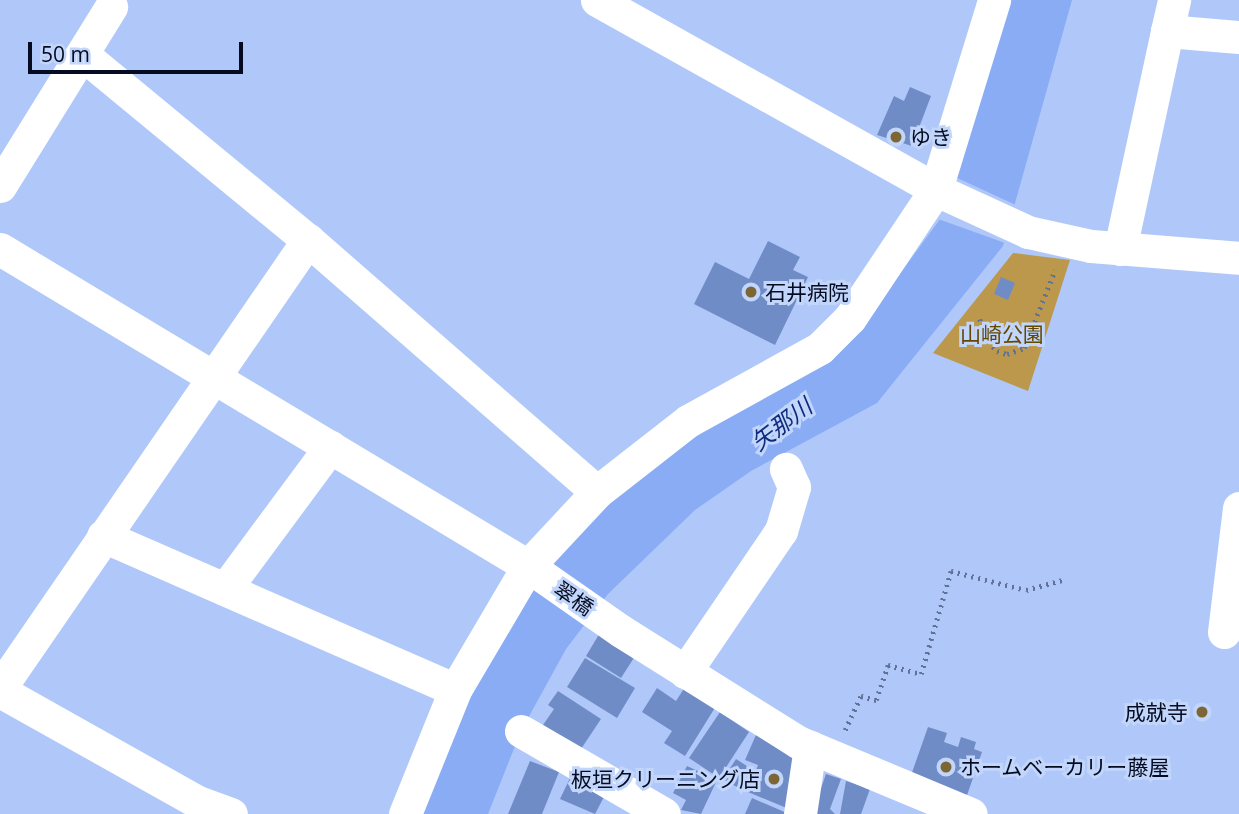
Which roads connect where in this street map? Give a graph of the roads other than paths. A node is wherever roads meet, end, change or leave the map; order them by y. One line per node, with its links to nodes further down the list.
1 (597, 0): 8 (street)
2 (994, 0): 8 (street)
3 (111, 7): 6 (street)
4 (1170, 16): 5 (street); 11 (street)
5 (1239, 37)
6 (82, 54): 7 (street); 9 (street)
7 (0, 186)
8 (940, 191): 11 (street); 16 (street)
9 (308, 240): 13 (street); 16 (street)
10 (0, 249): 13 (street, 翠橋)
11 (1120, 249): 12 (street)
12 (1239, 258)
13 (212, 376): 14 (street, 翠橋); 18 (street)
14 (330, 447): 19 (street, 翠橋); 20 (street)
15 (786, 470): 22 (street)
16 (597, 492): 19 (street)
17 (1239, 508): 21 (street)
18 (103, 536): 20 (street); 23 (street)
19 (528, 566): 22 (street, 翠橋); 24 (street)
20 (225, 589): 24 (street)
21 (1224, 632)
22 (685, 672): 26 (street, 翠橋)
23 (0, 690): 28 (street)
24 (455, 690): 29 (street)
25 (521, 732): 27 (street)
26 (822, 752): 31 (street); 32 (street, 翠橋)
27 (621, 804): 30 (street)
28 (231, 814)
29 (405, 814)
30 (664, 814)
31 (800, 814)
32 (971, 814)

